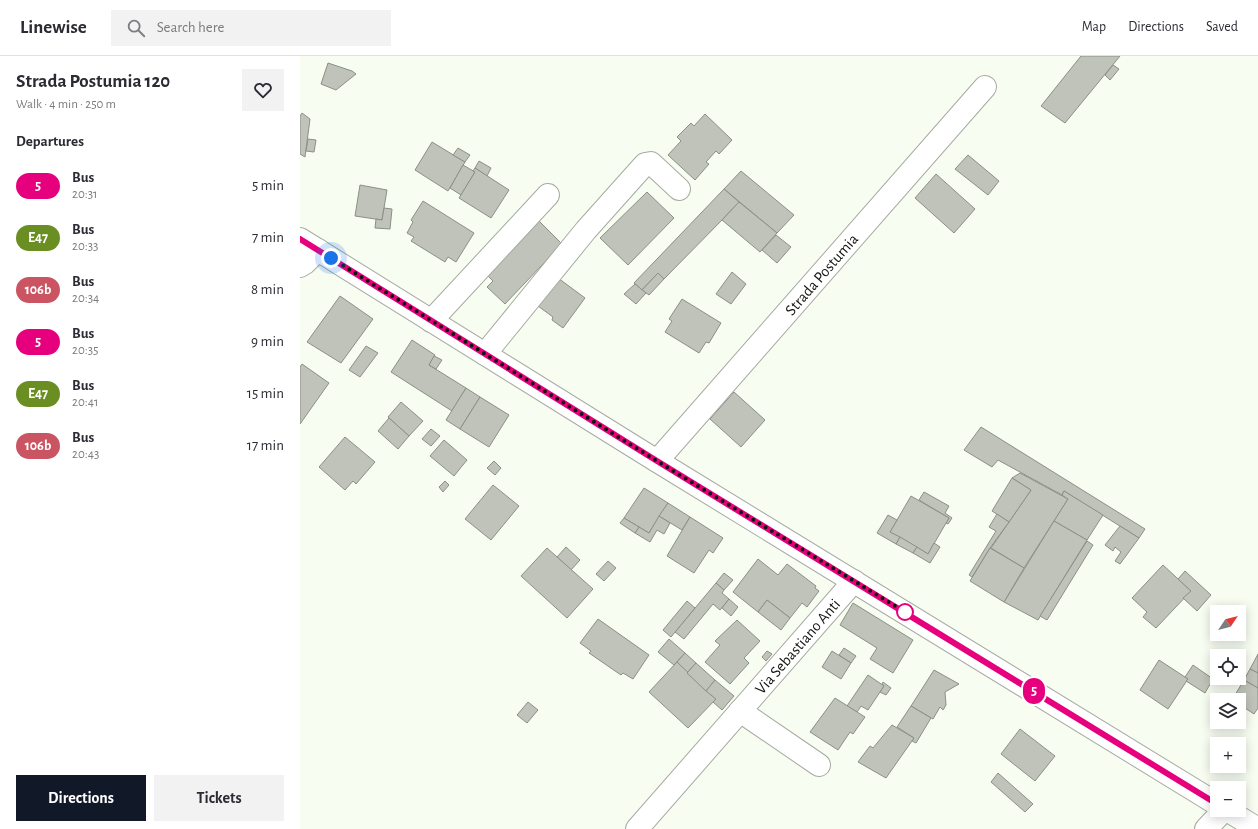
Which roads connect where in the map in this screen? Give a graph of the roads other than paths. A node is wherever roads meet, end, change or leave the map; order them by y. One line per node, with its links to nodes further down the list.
1 (985, 87): 9 (street, Strada Postumia)
2 (679, 189): 8 (street)
3 (548, 195): 7 (street)
4 (300, 239): 5 (street)
5 (318, 250): 6 (street); 7 (street)
6 (300, 266)
7 (432, 321): 8 (street)
8 (485, 354): 9 (street)
9 (657, 461): 10 (street)
10 (854, 581): 11 (street, Via Sebastiano Anti); 13 (street)
11 (740, 711): 12 (street); 16 (street, Via Sebastiano Anti)
12 (819, 765)
13 (1210, 800)
14 (1217, 817): 17 (street)
15 (1238, 817): 18 (street)
16 (637, 829)
17 (1206, 829)
18 (1258, 829)

